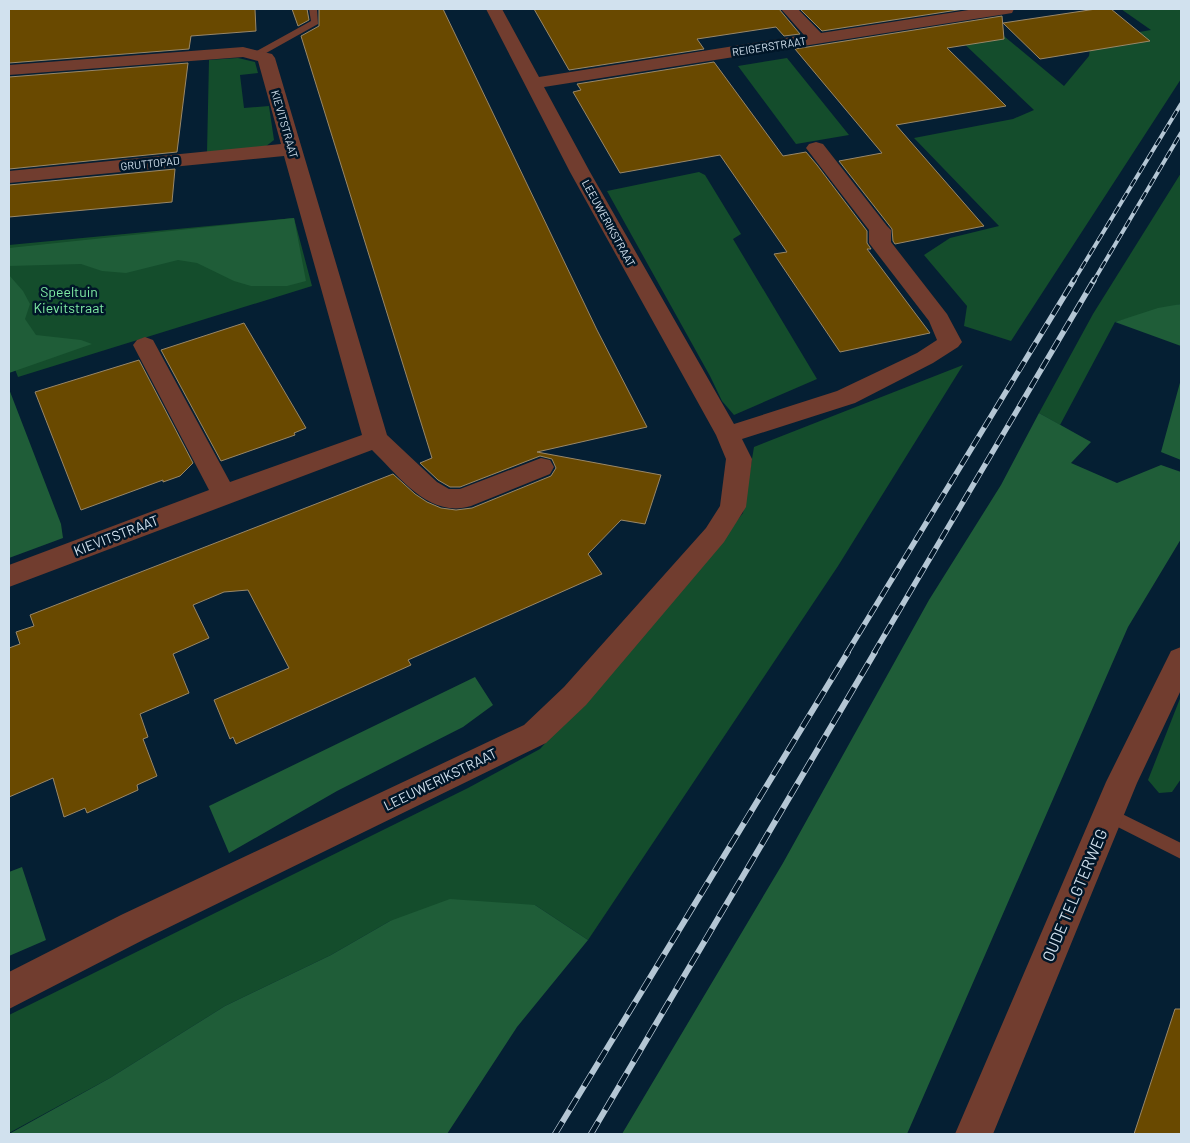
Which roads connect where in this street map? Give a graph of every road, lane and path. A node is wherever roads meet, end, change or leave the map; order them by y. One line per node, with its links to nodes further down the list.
1 (313, 9): 6 (lane)
2 (494, 9): 8 (street, LEEUWERIKSTRAAT)
3 (789, 9): 5 (street)
4 (1006, 9): 5 (street, REIGERSTRAAT)
5 (816, 38): 8 (street, REIGERSTRAAT)
6 (256, 55): 7 (street); 10 (street, KIEVITSTRAAT)
7 (9, 70)
8 (532, 83): 13 (street, LEEUWERIKSTRAAT)
9 (816, 148): 13 (street)
10 (291, 149): 11 (street, GRUTTOPAD); 14 (street, KIEVITSTRAAT)
11 (9, 177)
12 (145, 345): 16 (street)
13 (728, 435): 21 (street, LEEUWERIKSTRAAT)
14 (376, 439): 15 (street, KIEVITSTRAAT); 16 (street, KIEVITSTRAAT)
15 (541, 467)
16 (224, 494): 17 (street, KIEVITSTRAAT)
17 (9, 576)
18 (1181, 659): 19 (street, OUDE TELGTERWEG)
19 (1108, 814): 20 (lane); 22 (street, OUDE TELGTERWEG)
20 (1181, 851)
21 (9, 991)
22 (974, 1134)

